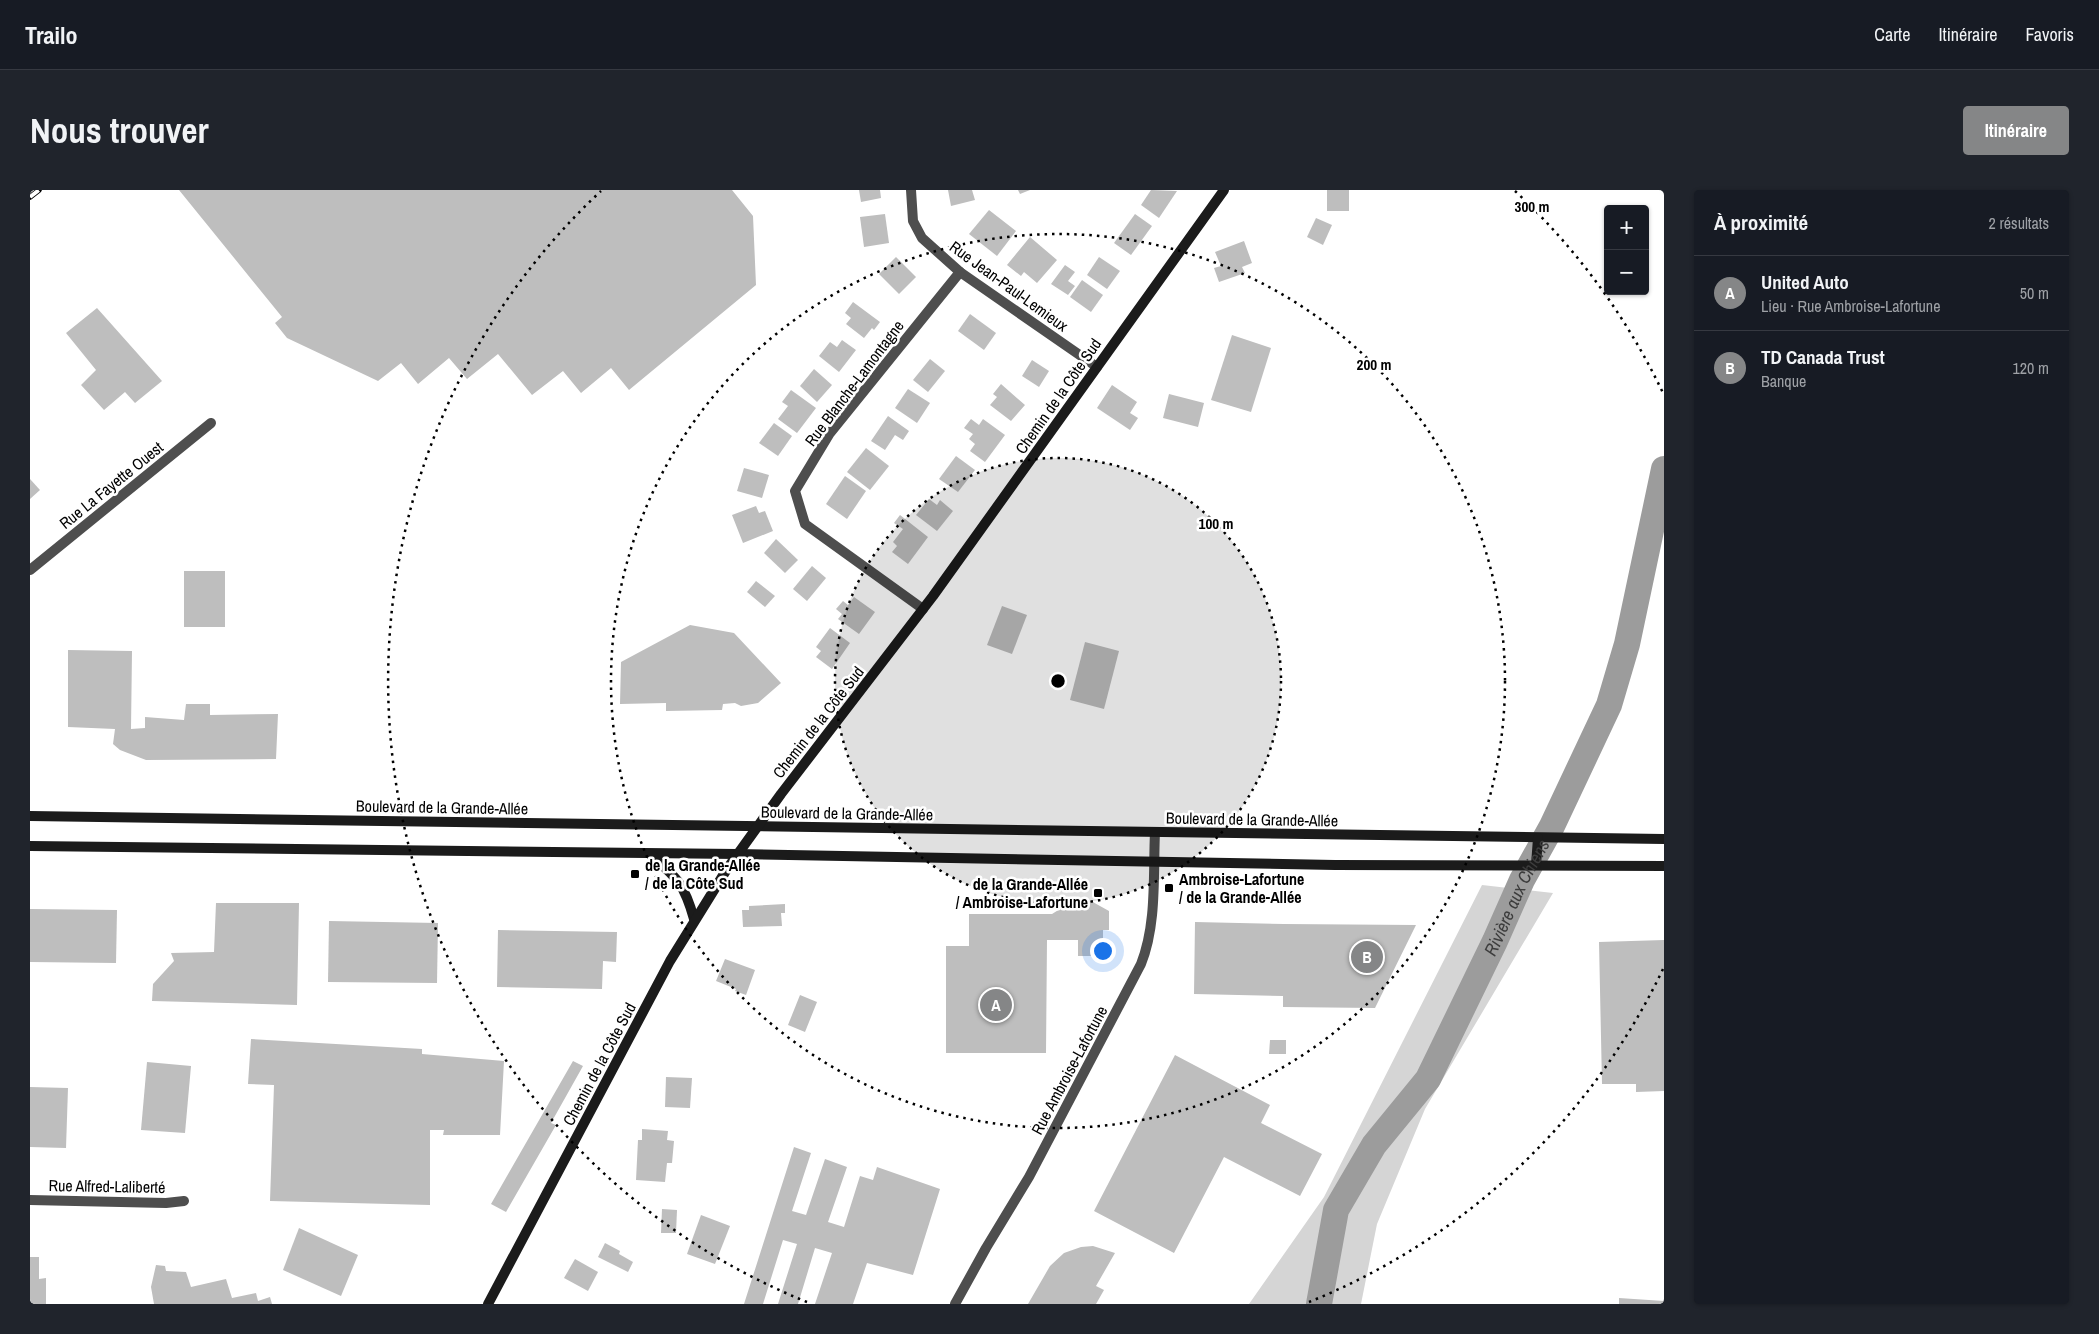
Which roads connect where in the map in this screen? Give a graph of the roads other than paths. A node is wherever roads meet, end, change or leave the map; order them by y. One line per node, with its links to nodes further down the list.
1 (911, 190): 3 (street, Rue Jean-Paul-Lemieux)
2 (1224, 190): 4 (street, Chemin de la Côte Sud)
3 (960, 272): 4 (street, Rue Jean-Paul-Lemieux); 7 (street, Rue Blanche-Lamontagne)
4 (1097, 368): 7 (street, Chemin de la Côte Sud)
5 (211, 422): 6 (street, Rue La Fayette Ouest)
6 (30, 570)
7 (924, 609): 9 (street, Chemin de la Côte Sud)
8 (30, 816): 9 (street, Boulevard de la Grande-Allée)
9 (757, 827): 10 (street, Boulevard de la Grande-Allée); 15 (street, Chemin de la Côte Sud)
10 (1155, 832): 11 (street, Boulevard de la Grande-Allée); 16 (street, Rue Ambroise-Lafortune)
11 (1536, 838): 12 (street, Boulevard de la Grande-Allée); 17 (street)
12 (1664, 839)
13 (30, 846): 14 (street)
14 (650, 854): 15 (street); 19 (street)
15 (737, 854): 16 (street); 19 (street, Chemin de la Côte Sud)
16 (1154, 862): 17 (street); 23 (street, Rue Ambroise-Lafortune)
17 (1540, 864): 18 (street)
18 (1664, 866)
19 (694, 919): 22 (street, Chemin de la Côte Sud)
20 (30, 1200): 21 (street, Rue Alfred-Laliberté)
21 (184, 1201)
22 (488, 1304)
23 (955, 1304)

